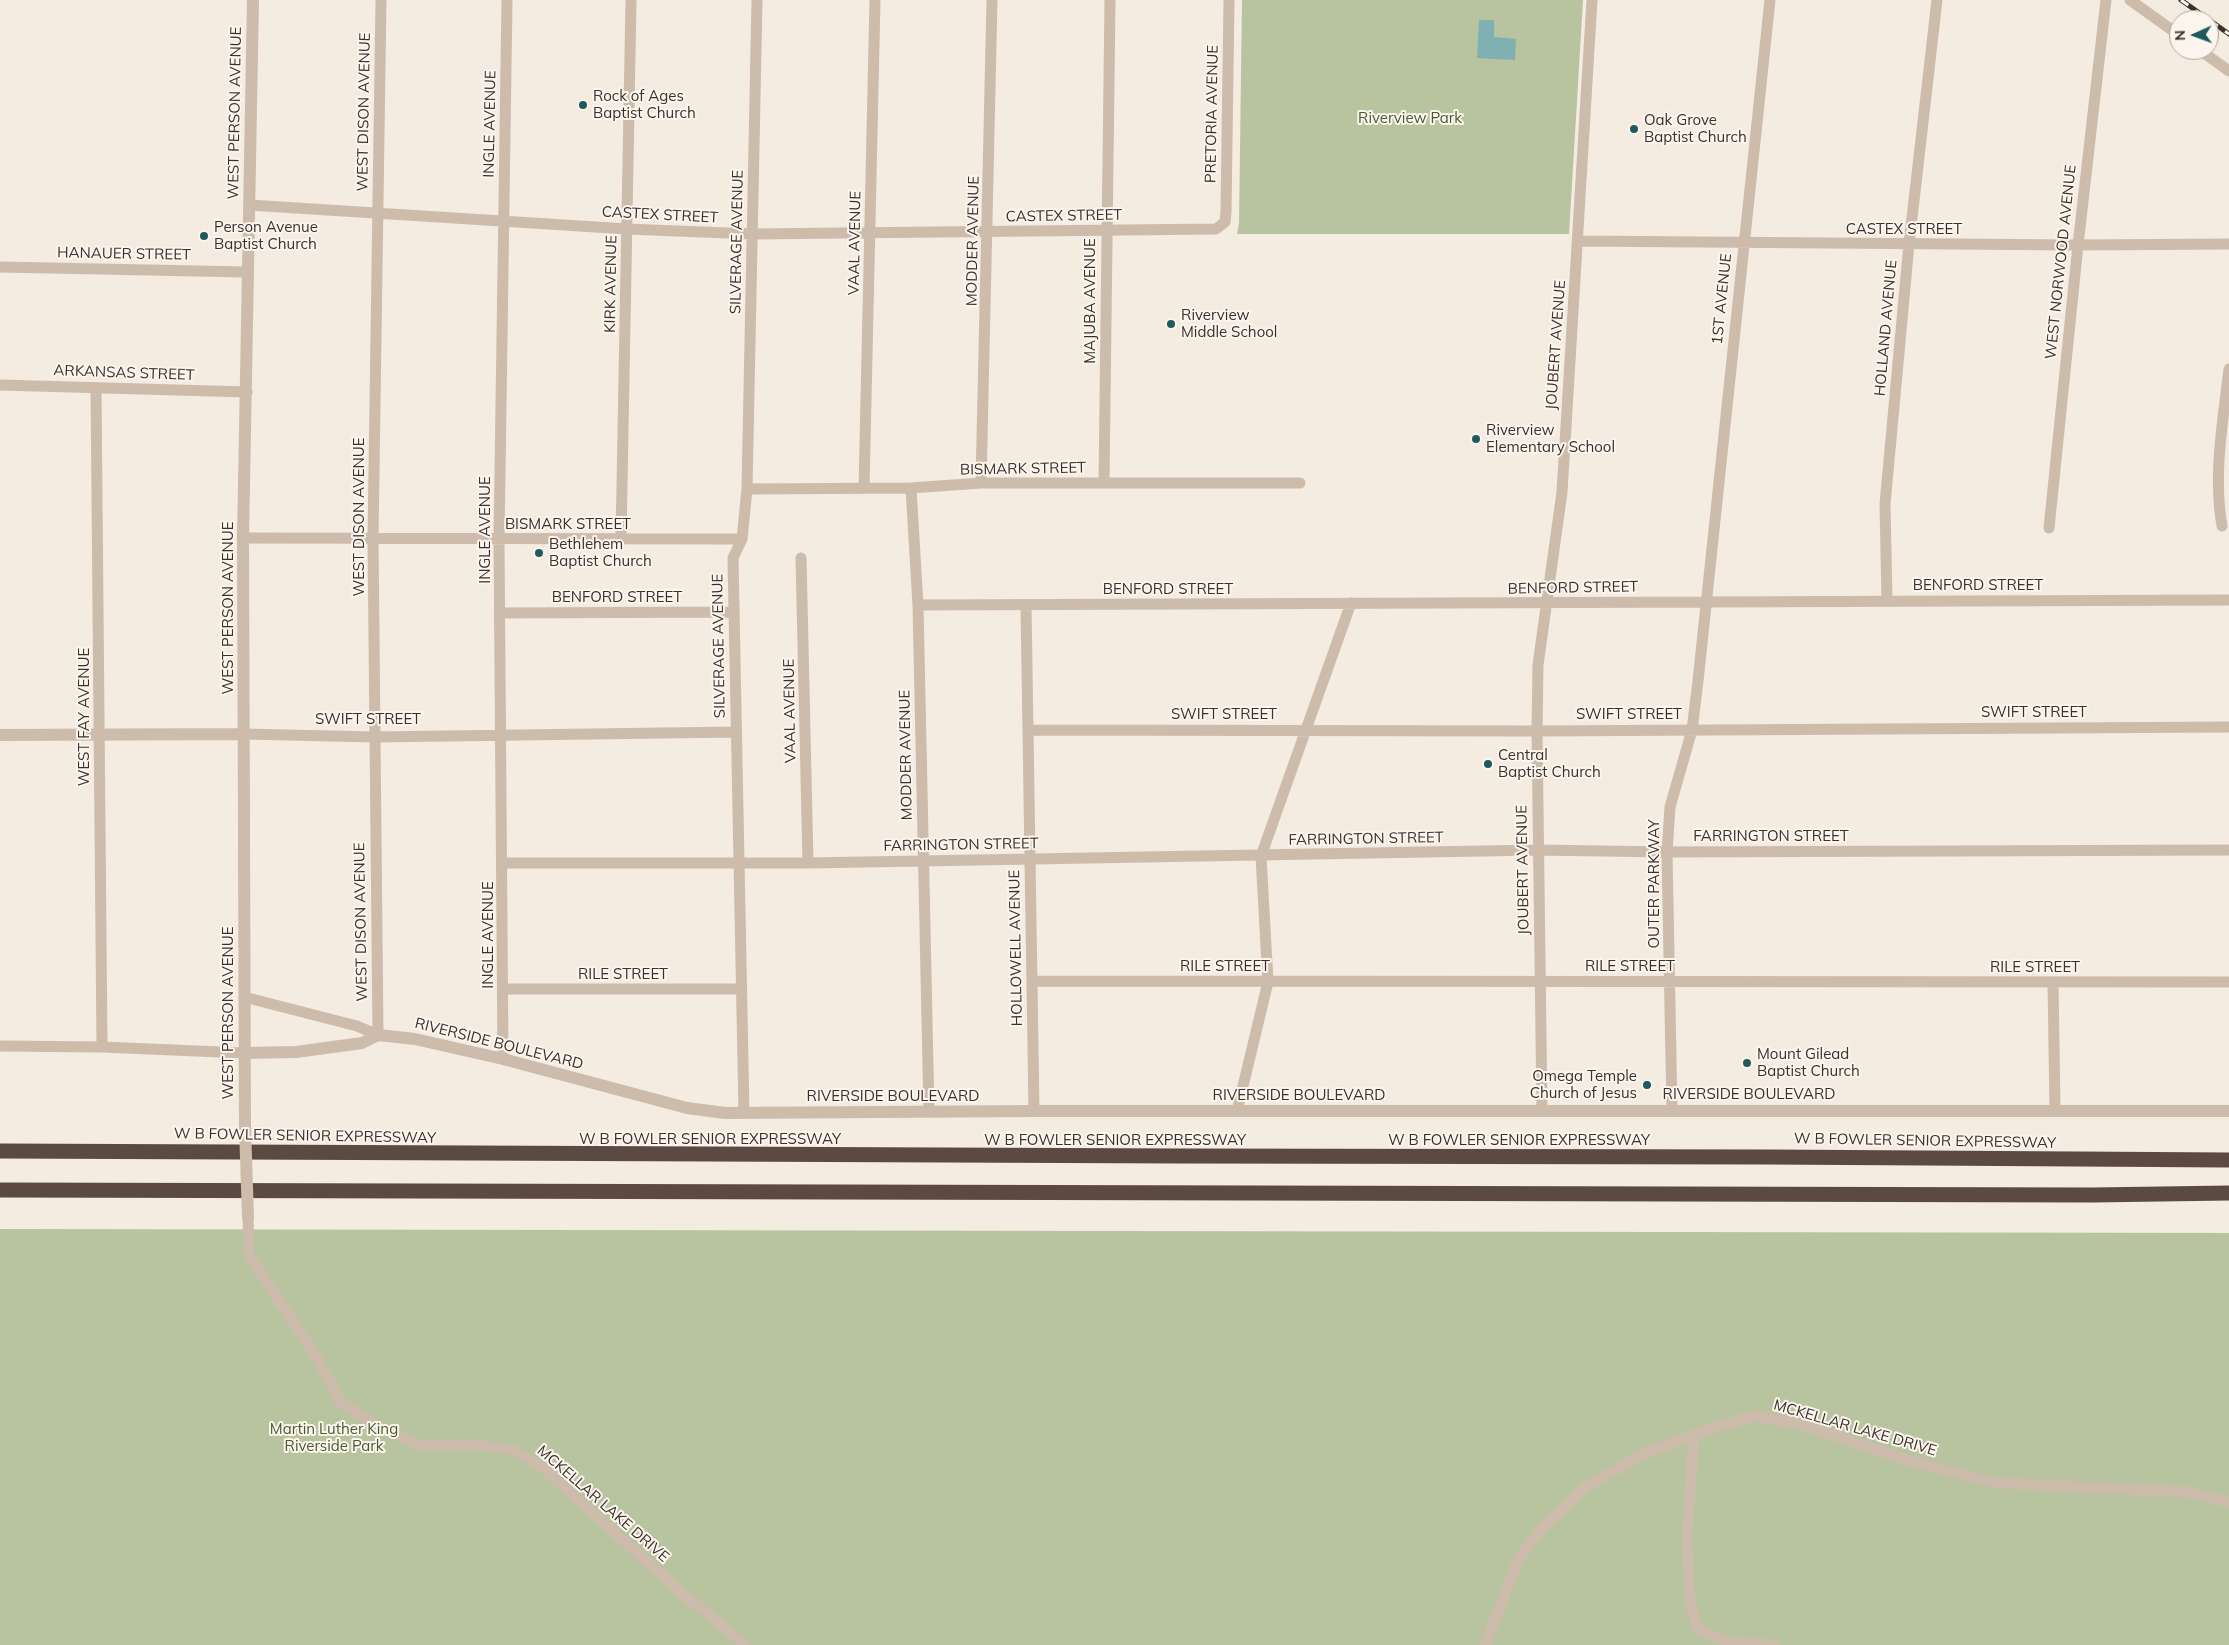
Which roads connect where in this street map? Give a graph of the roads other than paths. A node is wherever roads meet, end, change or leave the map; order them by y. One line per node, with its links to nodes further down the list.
1 (253, 0): 18 (street, WEST PERSON AVENUE)
2 (381, 0): 19 (street, WEST DISON AVENUE)
3 (507, 0): 20 (street, INGLE AVENUE)
4 (631, 0): 22 (street, KIRK AVENUE)
5 (756, 0): 25 (street, SILVERAGE AVENUE)
6 (875, 0): 26 (street, VAAL AVENUE)
7 (992, 0): 24 (street, MODDER AVENUE)
8 (1110, 0): 23 (street, MAJUBA AVENUE)
9 (1228, 0): 21 (street, PRETORIA AVENUE)
10 (1592, 0): 27 (street, JOUBERT AVENUE)
11 (1770, 0): 28 (street, 1ST AVENUE)
12 (1937, 0): 29 (street, HOLLAND AVENUE)
13 (2106, 0): 31 (street, WEST NORWOOD AVENUE)
14 (2130, 0): 15 (street)
15 (2169, 28)
16 (2214, 60): 17 (street)
17 (2229, 71)
18 (249, 205): 19 (street, CASTEX STREET); 33 (street, WEST PERSON AVENUE)
19 (378, 212): 20 (street, CASTEX STREET); 47 (street, WEST DISON AVENUE)
20 (503, 220): 22 (street, CASTEX STREET); 50 (street, INGLE AVENUE)
21 (1220, 227): 23 (street, CASTEX STREET)
22 (627, 229): 25 (street, CASTEX STREET); 48 (street, KIRK AVENUE)
23 (1106, 230): 24 (street, CASTEX STREET); 38 (street, MAJUBA AVENUE)
24 (988, 232): 26 (street, CASTEX STREET); 39 (street, MODDER AVENUE)
25 (752, 234): 26 (street, CASTEX STREET); 43 (street, SILVERAGE AVENUE)
26 (871, 234): 41 (street, VAAL AVENUE)
27 (1578, 241): 28 (street, CASTEX STREET); 56 (street, JOUBERT AVENUE)
28 (1743, 243): 29 (street, CASTEX STREET); 52 (street, 1ST AVENUE)
29 (1909, 244): 31 (street, CASTEX STREET); 53 (street, HOLLAND AVENUE)
30 (2229, 244): 31 (street, CASTEX STREET)
31 (2078, 245): 45 (street, WEST NORWOOD AVENUE)
32 (0, 267): 33 (street, HANAUER STREET)
33 (247, 272): 37 (street, WEST PERSON AVENUE)
34 (2229, 369): 44 (street)
35 (0, 385): 36 (street, ARKANSAS STREET)
36 (96, 388): 37 (street, ARKANSAS STREET); 67 (street, WEST FAY AVENUE)
37 (247, 392): 46 (street, WEST PERSON AVENUE)
38 (1104, 482): 39 (street, BISMARK STREET); 40 (street, BISMARK STREET)
39 (981, 483): 42 (street, BISMARK STREET)
40 (1300, 483)
41 (864, 488): 42 (street, BISMARK STREET); 43 (street, BISMARK STREET)
42 (911, 488): 57 (street, MODDER AVENUE)
43 (747, 489): 49 (street, SILVERAGE AVENUE)
44 (2222, 526)
45 (2049, 528)
46 (243, 538): 47 (street, BISMARK STREET); 68 (street, WEST PERSON AVENUE)
47 (373, 538): 50 (street, BISMARK STREET); 71 (street, WEST DISON AVENUE)
48 (620, 539): 49 (street, BISMARK STREET); 50 (street, BISMARK STREET)
49 (742, 539): 59 (street, SILVERAGE AVENUE)
50 (499, 540): 60 (street, INGLE AVENUE)
51 (801, 558): 80 (street, VAAL AVENUE)
52 (1707, 600): 53 (street, BENFORD STREET); 56 (street, BENFORD STREET); 63 (street, OUTER PARKWAY)
53 (1887, 600): 54 (street, BENFORD STREET)
54 (2229, 600)
55 (1351, 603): 56 (street, BENFORD STREET); 58 (street, BENFORD STREET); 64 (street)
56 (1546, 604): 65 (street, JOUBERT AVENUE)
57 (918, 605): 58 (street, BENFORD STREET); 77 (street, MODDER AVENUE)
58 (1026, 605): 62 (street, HOLLOWELL AVENUE)
59 (733, 612): 60 (street, BENFORD STREET); 66 (street, SILVERAGE AVENUE)
60 (500, 613): 69 (street, INGLE AVENUE)
61 (2229, 727): 63 (street, SWIFT STREET)
62 (1028, 730): 64 (street, SWIFT STREET); 76 (street, HOLLOWELL AVENUE)
63 (1692, 730): 65 (street, SWIFT STREET); 74 (street, OUTER PARKWAY)
64 (1306, 731): 65 (street, SWIFT STREET); 75 (street)
65 (1537, 731): 72 (street, JOUBERT AVENUE)
66 (736, 732): 69 (street, SWIFT STREET); 79 (street, SILVERAGE AVENUE)
67 (99, 734): 68 (street, SWIFT STREET); 70 (street, SWIFT STREET); 92 (street, WEST FAY AVENUE)
68 (244, 734): 71 (street, SWIFT STREET); 89 (street, WEST PERSON AVENUE)
69 (501, 734): 71 (street, SWIFT STREET); 78 (street, INGLE AVENUE)
70 (0, 735)
71 (375, 737): 90 (street, WEST DISON AVENUE)
72 (1538, 850): 74 (street, FARRINGTON STREET); 75 (street, FARRINGTON STREET); 82 (street, JOUBERT AVENUE)
73 (2229, 850): 74 (street, FARRINGTON STREET)
74 (1667, 852): 83 (street, OUTER PARKWAY)
75 (1261, 856): 76 (street, FARRINGTON STREET); 84 (street)
76 (1030, 858): 77 (street, FARRINGTON STREET); 81 (street, HOLLOWELL AVENUE)
77 (923, 861): 80 (street, FARRINGTON STREET); 101 (street, MODDER AVENUE)
78 (503, 863): 79 (street, FARRINGTON STREET); 87 (street, INGLE AVENUE)
79 (739, 863): 80 (street, FARRINGTON STREET); 88 (street, SILVERAGE AVENUE)
80 (808, 863)
81 (1032, 981): 84 (street, RILE STREET); 96 (street, HOLLOWELL AVENUE)
82 (1540, 981): 83 (street, RILE STREET); 84 (street, RILE STREET); 98 (street, JOUBERT AVENUE)
83 (1670, 981): 85 (street, RILE STREET); 99 (street, OUTER PARKWAY)
84 (1268, 982): 97 (street)
85 (2053, 982): 86 (street, RILE STREET); 95 (street)
86 (2229, 982)
87 (504, 989): 88 (street, RILE STREET); 94 (street, INGLE AVENUE)
88 (742, 989): 102 (street, SILVERAGE AVENUE)
89 (244, 998): 90 (street, RIVERSIDE BOULEVARD); 93 (street, WEST PERSON AVENUE)
90 (378, 1035): 93 (street, RIVERSIDE BOULEVARD); 94 (street, RIVERSIDE BOULEVARD)
91 (0, 1046): 92 (street, RIVERSIDE BOULEVARD)
92 (102, 1047): 93 (street, RIVERSIDE BOULEVARD)
93 (244, 1053): 107 (street, WEST PERSON AVENUE, bridge)
94 (504, 1059): 102 (street, RIVERSIDE BOULEVARD)
95 (2056, 1110): 99 (street, RIVERSIDE BOULEVARD); 100 (street, RIVERSIDE BOULEVARD)
96 (1034, 1111): 97 (street, RIVERSIDE BOULEVARD); 101 (street, RIVERSIDE BOULEVARD)
97 (1237, 1111): 98 (street, RIVERSIDE BOULEVARD)
98 (1542, 1111): 99 (street, RIVERSIDE BOULEVARD)
99 (1672, 1111)
100 (2229, 1111)
101 (929, 1112): 102 (street, RIVERSIDE BOULEVARD)
102 (744, 1113)
103 (0, 1150): 104 (highway, W B FOWLER SENIOR EXPRESSWAY)
104 (2229, 1160)
105 (0, 1190): 106 (highway)
106 (2229, 1193)
107 (248, 1217): 110 (street, MCKELLAR LAKE DRIVE)
108 (1694, 1434): 109 (street, MCKELLAR LAKE DRIVE); 111 (street, MCKELLAR LAKE DRIVE); 112 (street)
109 (2229, 1502)
110 (746, 1645)
111 (1485, 1645)
112 (1775, 1645)

